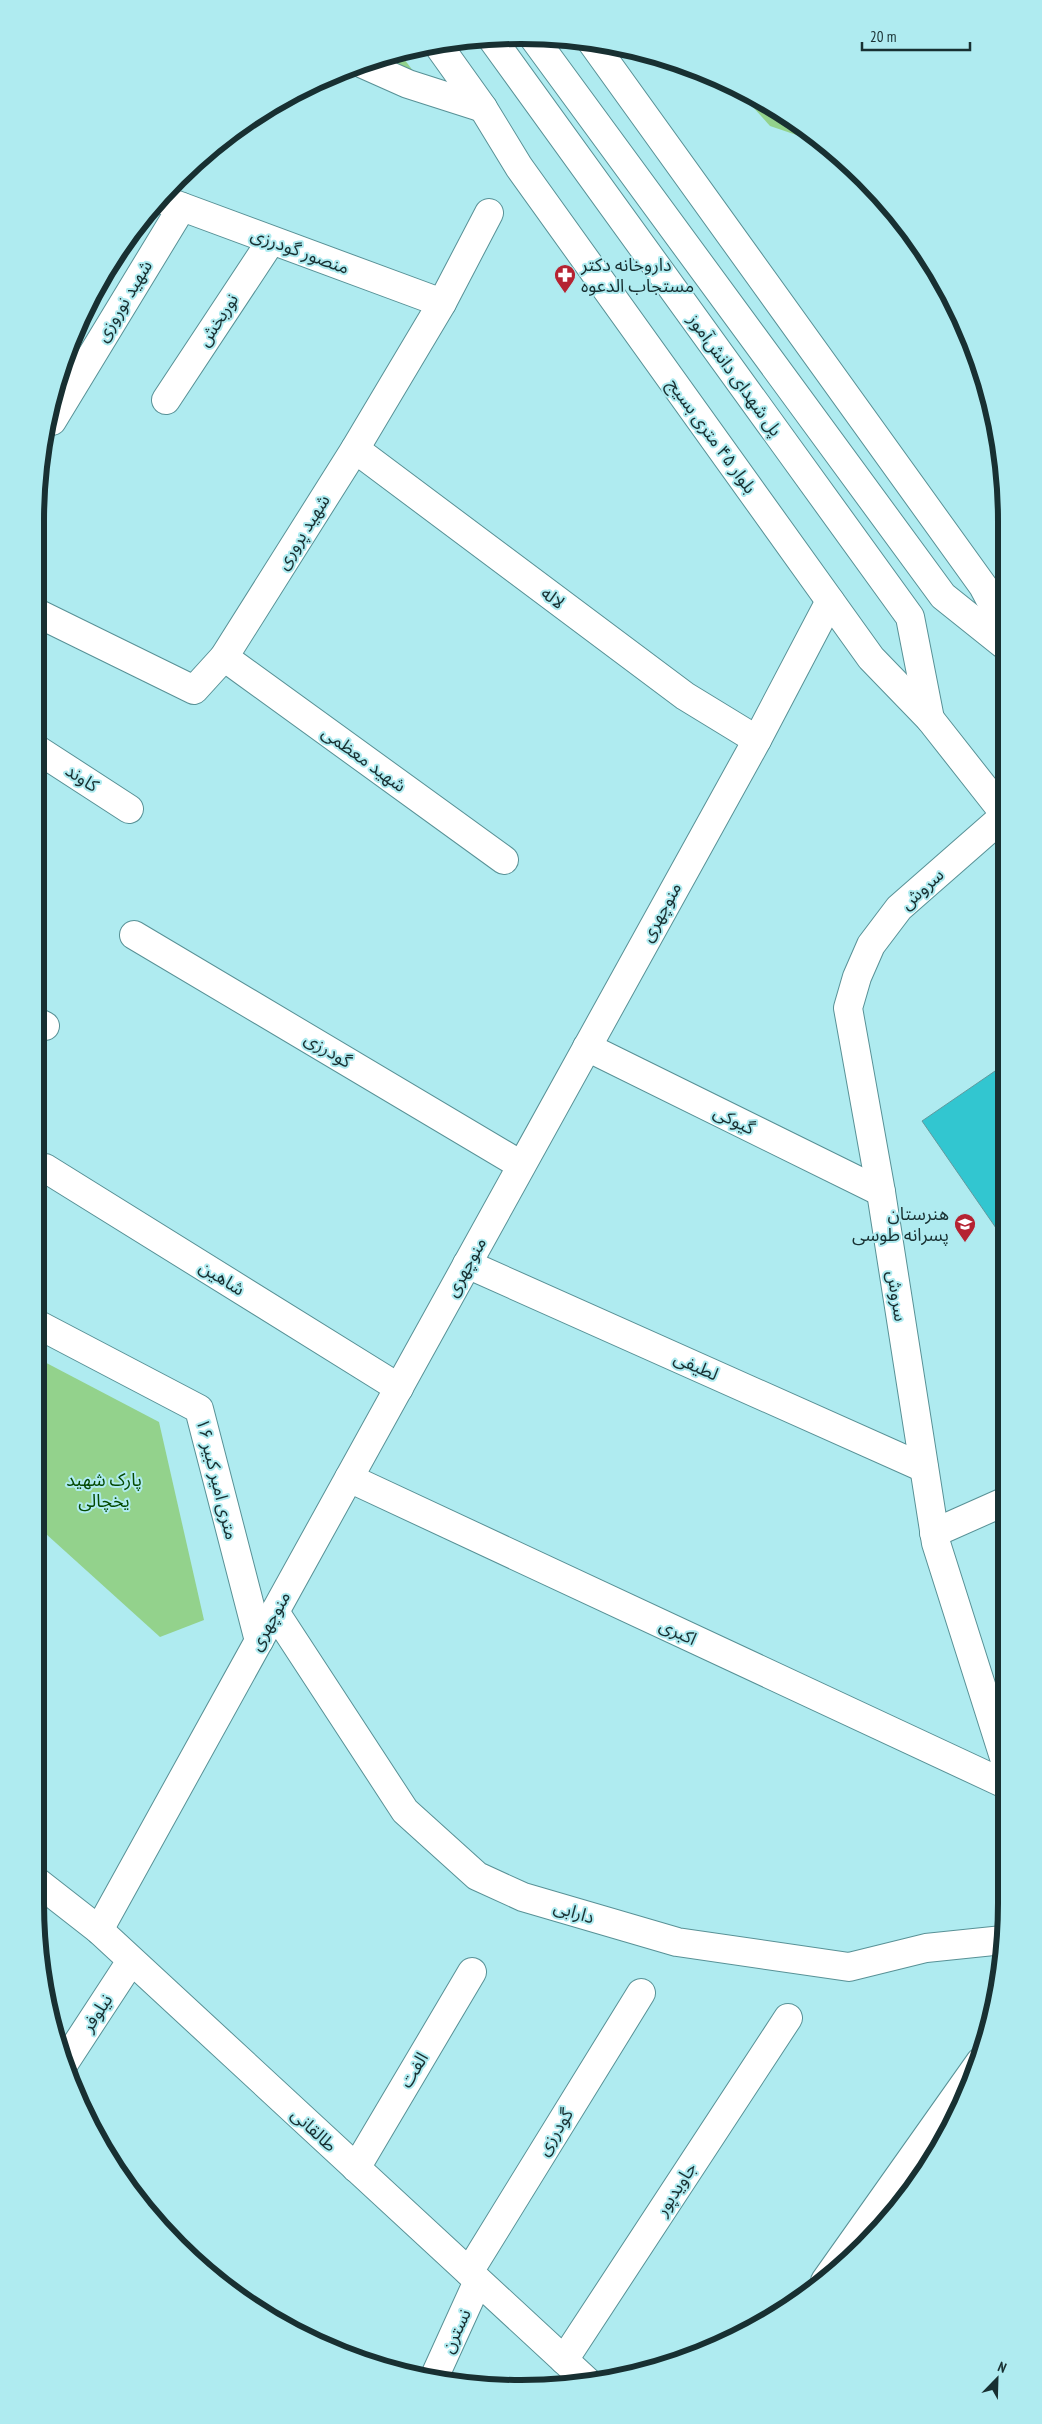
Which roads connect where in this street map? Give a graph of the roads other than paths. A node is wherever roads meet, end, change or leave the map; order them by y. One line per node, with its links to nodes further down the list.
1 (496, 45): 19 (street, پل شهدای دانش‌آموز)
2 (538, 45): 17 (street, پل شهدای دانش‌آموز)
3 (598, 50): 15 (street)
4 (443, 51): 6 (street, بلوار ۴۵ متری بسیج)
5 (371, 68): 6 (street)
6 (483, 108): 14 (street, بلوار ۴۵ متری بسیج)
7 (170, 202): 9 (street, منصور گودرزی); 12 (street, شهید نوروزی)
8 (490, 213): 10 (street, شهید پروری)
9 (271, 240): 10 (street, منصور گودرزی); 11 (street, نوربخش)
10 (442, 303): 13 (street, شهید پروری)
11 (166, 400)
12 (56, 413)
13 (355, 449): 18 (street, شهید پروری); 20 (street, لاله)
14 (830, 601): 19 (street, بلوار ۴۵ متری بسیج); 20 (street, منوچهری)
15 (998, 614)
16 (44, 616): 18 (street, شهید پروری)
17 (998, 640)
18 (224, 657): 25 (street, شهید معظمی)
19 (930, 719): 22 (street, بلوار ۴۵ متری بسیج)
20 (757, 740): 27 (street, منوچهری)
21 (44, 754): 23 (street, کاوند)
22 (998, 807)
23 (129, 808)
24 (998, 820): 30 (street, سروش)
25 (504, 860)
26 (134, 934): 28 (street, گودرزی)
27 (587, 1047): 28 (street, منوچهری); 30 (street, گیوکی)
28 (522, 1165): 31 (street, منوچهری)
29 (45, 1168): 33 (street, شاهین)
30 (880, 1192): 34 (street, سروش)
31 (467, 1264): 33 (street, منوچهری); 34 (street, لطیفی)
32 (44, 1328): 39 (street, ۱۶ متری امیر کبیر)
33 (399, 1388): 35 (street, منوچهری)
34 (924, 1468): 37 (street, سروش)
35 (349, 1478): 38 (street, منوچهری); 41 (street, اکبری)
36 (998, 1504): 37 (street)
37 (934, 1533): 40 (street, سروش)
38 (275, 1612): 39 (street, منوچهری); 44 (street, دارابی)
39 (259, 1641): 43 (street, منوچهری)
40 (998, 1738)
41 (998, 1782)
42 (44, 1887): 43 (street, طالقانی)
43 (99, 1930): 45 (street, طالقانی)
44 (996, 1941)
45 (131, 1960): 49 (street, نیلوفر); 51 (street, طالقانی)
46 (472, 1972): 51 (street, الفت)
47 (641, 1993): 53 (street, گودرزی)
48 (788, 2018): 54 (street, جاویدپور)
49 (69, 2055)
50 (960, 2089): 52 (street)
51 (356, 2168): 53 (street, طالقانی)
52 (839, 2259)
53 (474, 2276): 54 (street, طالقانی); 55 (street, نسترن)
54 (564, 2360): 56 (street, طالقانی)
55 (436, 2372)
56 (581, 2376)

